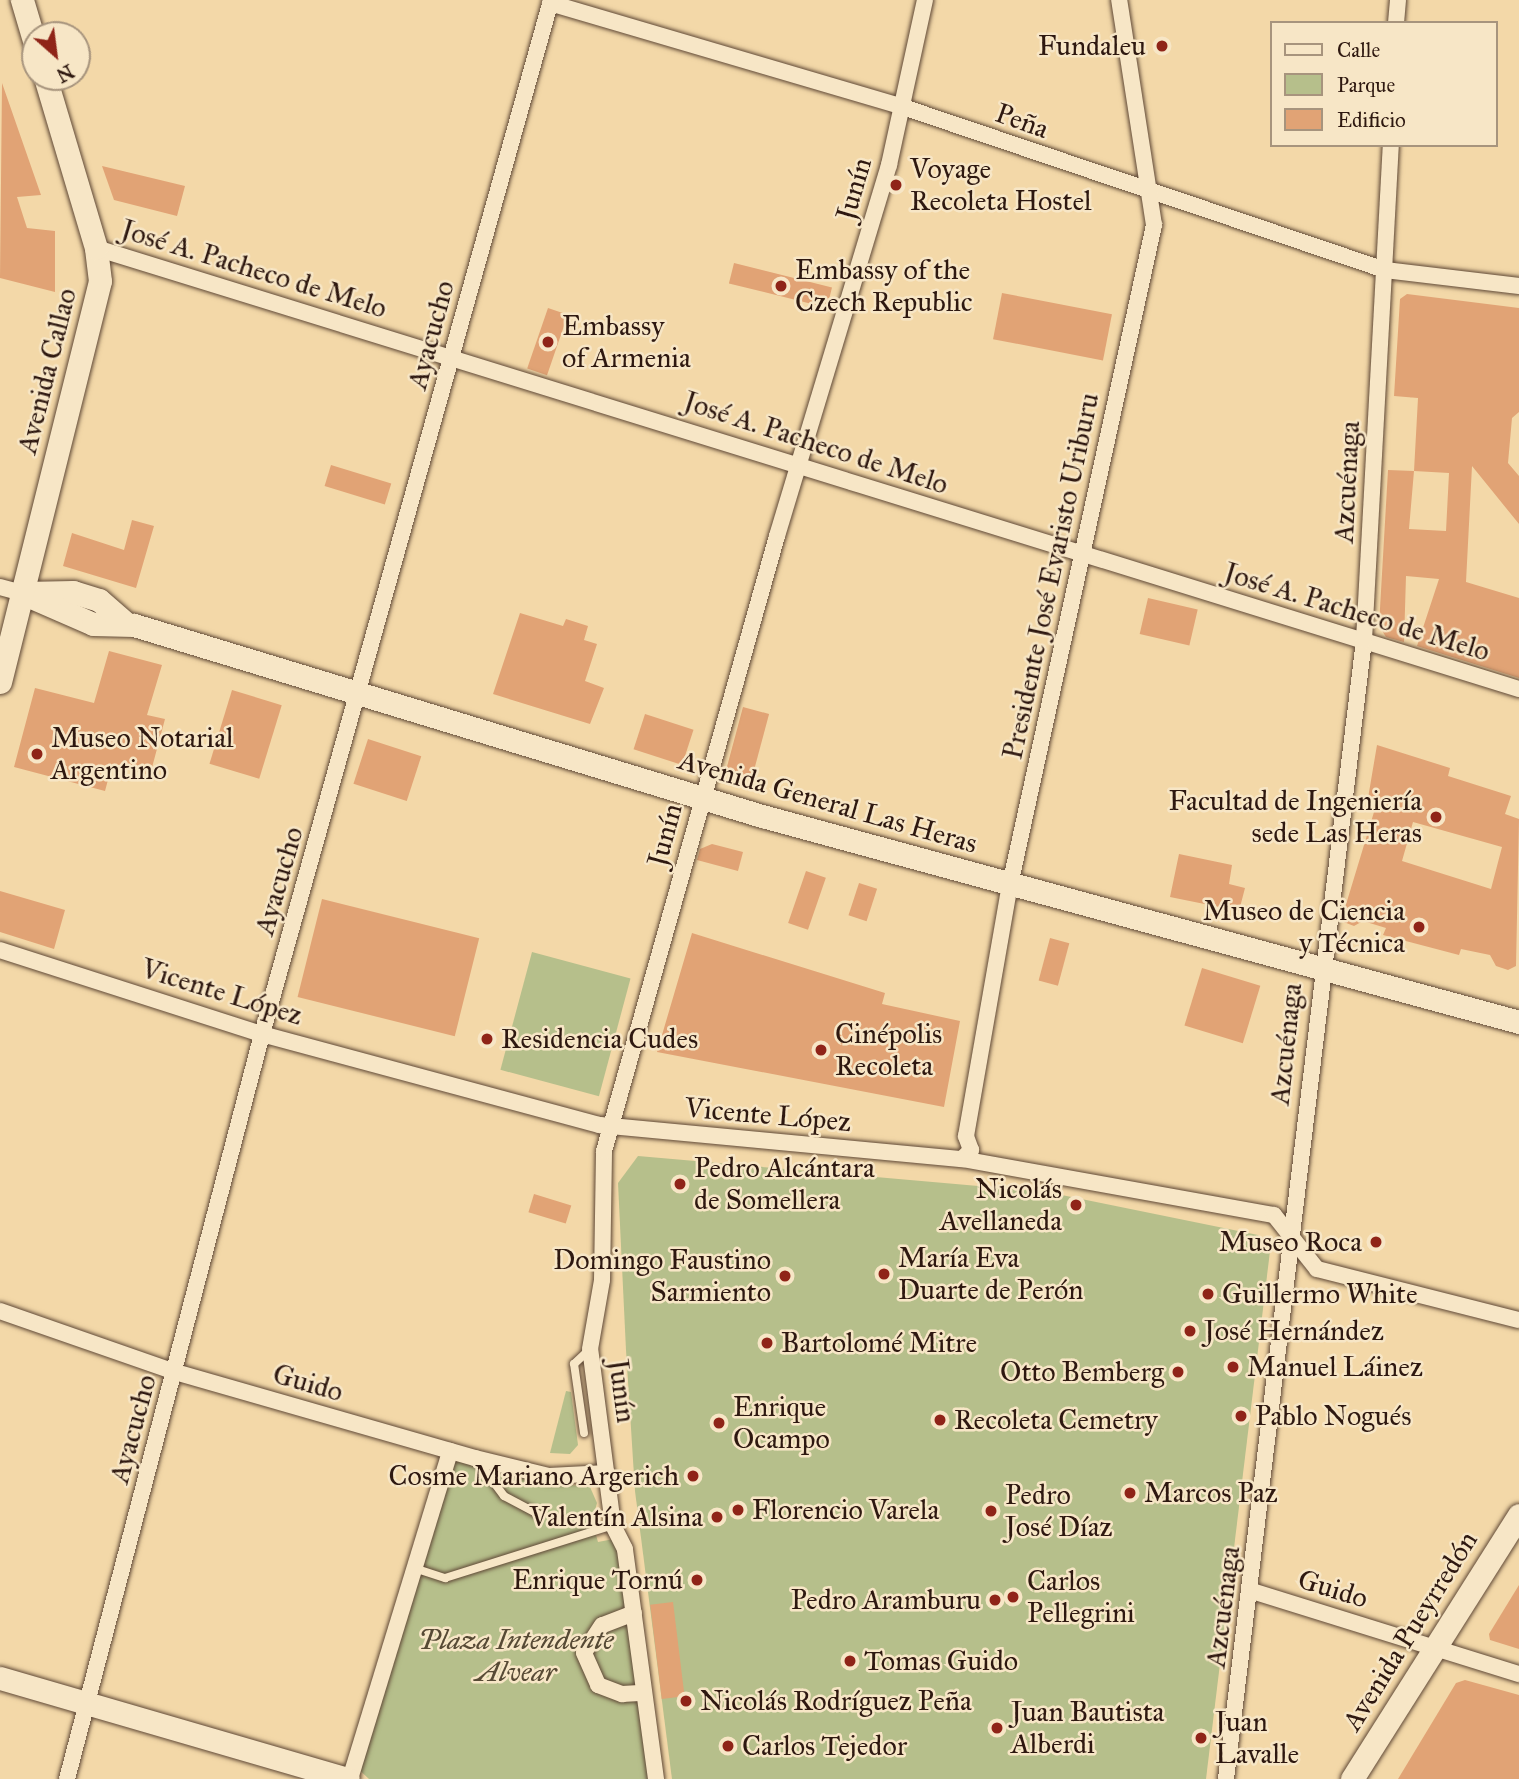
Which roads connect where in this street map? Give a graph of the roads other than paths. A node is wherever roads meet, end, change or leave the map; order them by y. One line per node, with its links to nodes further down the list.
1 (22, 0): 6 (main road)
2 (925, 0): 9 (street, Junín)
3 (1119, 0): 11 (street, Presidente José Evaristo Uriburu)
4 (1398, 0): 7 (street)
5 (551, 1): 9 (street, Peña); 15 (street, Ayacucho)
6 (28, 21)
7 (1396, 21)
8 (49, 91): 12 (main road, Avenida Callao)
9 (903, 107): 11 (street, Peña); 16 (street, Junín)
10 (1391, 147): 13 (street, Azcuénaga)
11 (1151, 195): 13 (street, Peña); 17 (street, Presidente José Evaristo Uriburu)
12 (96, 248): 15 (street, José A. Pacheco de Melo); 19 (main road, Avenida Callao)
13 (1385, 270): 14 (street, Peña); 20 (street, Azcuénaga)
14 (1519, 286)
15 (451, 358): 16 (street, José A. Pacheco de Melo); 23 (street, Ayacucho)
16 (800, 464): 17 (street, José A. Pacheco de Melo); 24 (street, Junín)
17 (1083, 557): 20 (street, José A. Pacheco de Melo); 25 (street, Presidente José Evaristo Uriburu)
18 (0, 587): 19 (street)
19 (22, 593): 21 (main road, Avenida Callao); 23 (main road, Avenida General Las Heras)
20 (1364, 640): 22 (street, José A. Pacheco de Melo); 27 (street, Azcuénaga)
21 (0, 682)
22 (1519, 689)
23 (360, 694): 24 (main road, Avenida General Las Heras); 29 (street, Ayacucho)
24 (702, 799): 25 (main road, Avenida General Las Heras); 30 (street, Junín)
25 (1010, 885): 27 (main road, Avenida General Las Heras); 31 (street, Presidente José Evaristo Uriburu)
26 (0, 950): 29 (street, Vicente López)
27 (1321, 966): 28 (main road, Avenida General Las Heras); 32 (street, Azcuénaga)
28 (1519, 1022)
29 (262, 1034): 30 (street, Vicente López); 36 (street, Ayacucho)
30 (612, 1128): 31 (street, Vicente López); 35 (street, Junín)
31 (962, 1159): 32 (street, Vicente López)
32 (1294, 1235): 34 (street, Vicente López); 45 (street, Azcuénaga)
33 (0, 1311): 36 (street, Guido)
34 (1519, 1320)
35 (590, 1349): 37 (lane); 40 (street, Junín)
36 (175, 1372): 38 (street, Guido); 51 (street, Ayacucho)
37 (584, 1433)
38 (450, 1451): 39 (street, Guido); 44 (street)
39 (475, 1458): 40 (street, Guido); 41 (lane)
40 (607, 1473): 43 (street, Junín)
41 (538, 1514)
42 (1519, 1515): 47 (main road, Avenida Pueyrredón)
43 (614, 1525): 44 (lane); 46 (street, Junín)
44 (414, 1568): 53 (street)
45 (1252, 1591): 47 (street, Guido); 55 (street, Azcuénaga)
46 (634, 1614): 50 (street, Junín); 50 (street)
47 (1434, 1648): 48 (street, Guido); 56 (main road, Avenida Pueyrredón)
48 (1519, 1674)
49 (0, 1678): 51 (main road)
50 (644, 1693): 54 (street, Junín)
51 (87, 1703): 52 (street, Ayacucho); 53 (main road)
52 (67, 1779)
53 (349, 1779)
54 (656, 1779)
55 (1226, 1779)
56 (1352, 1779)

